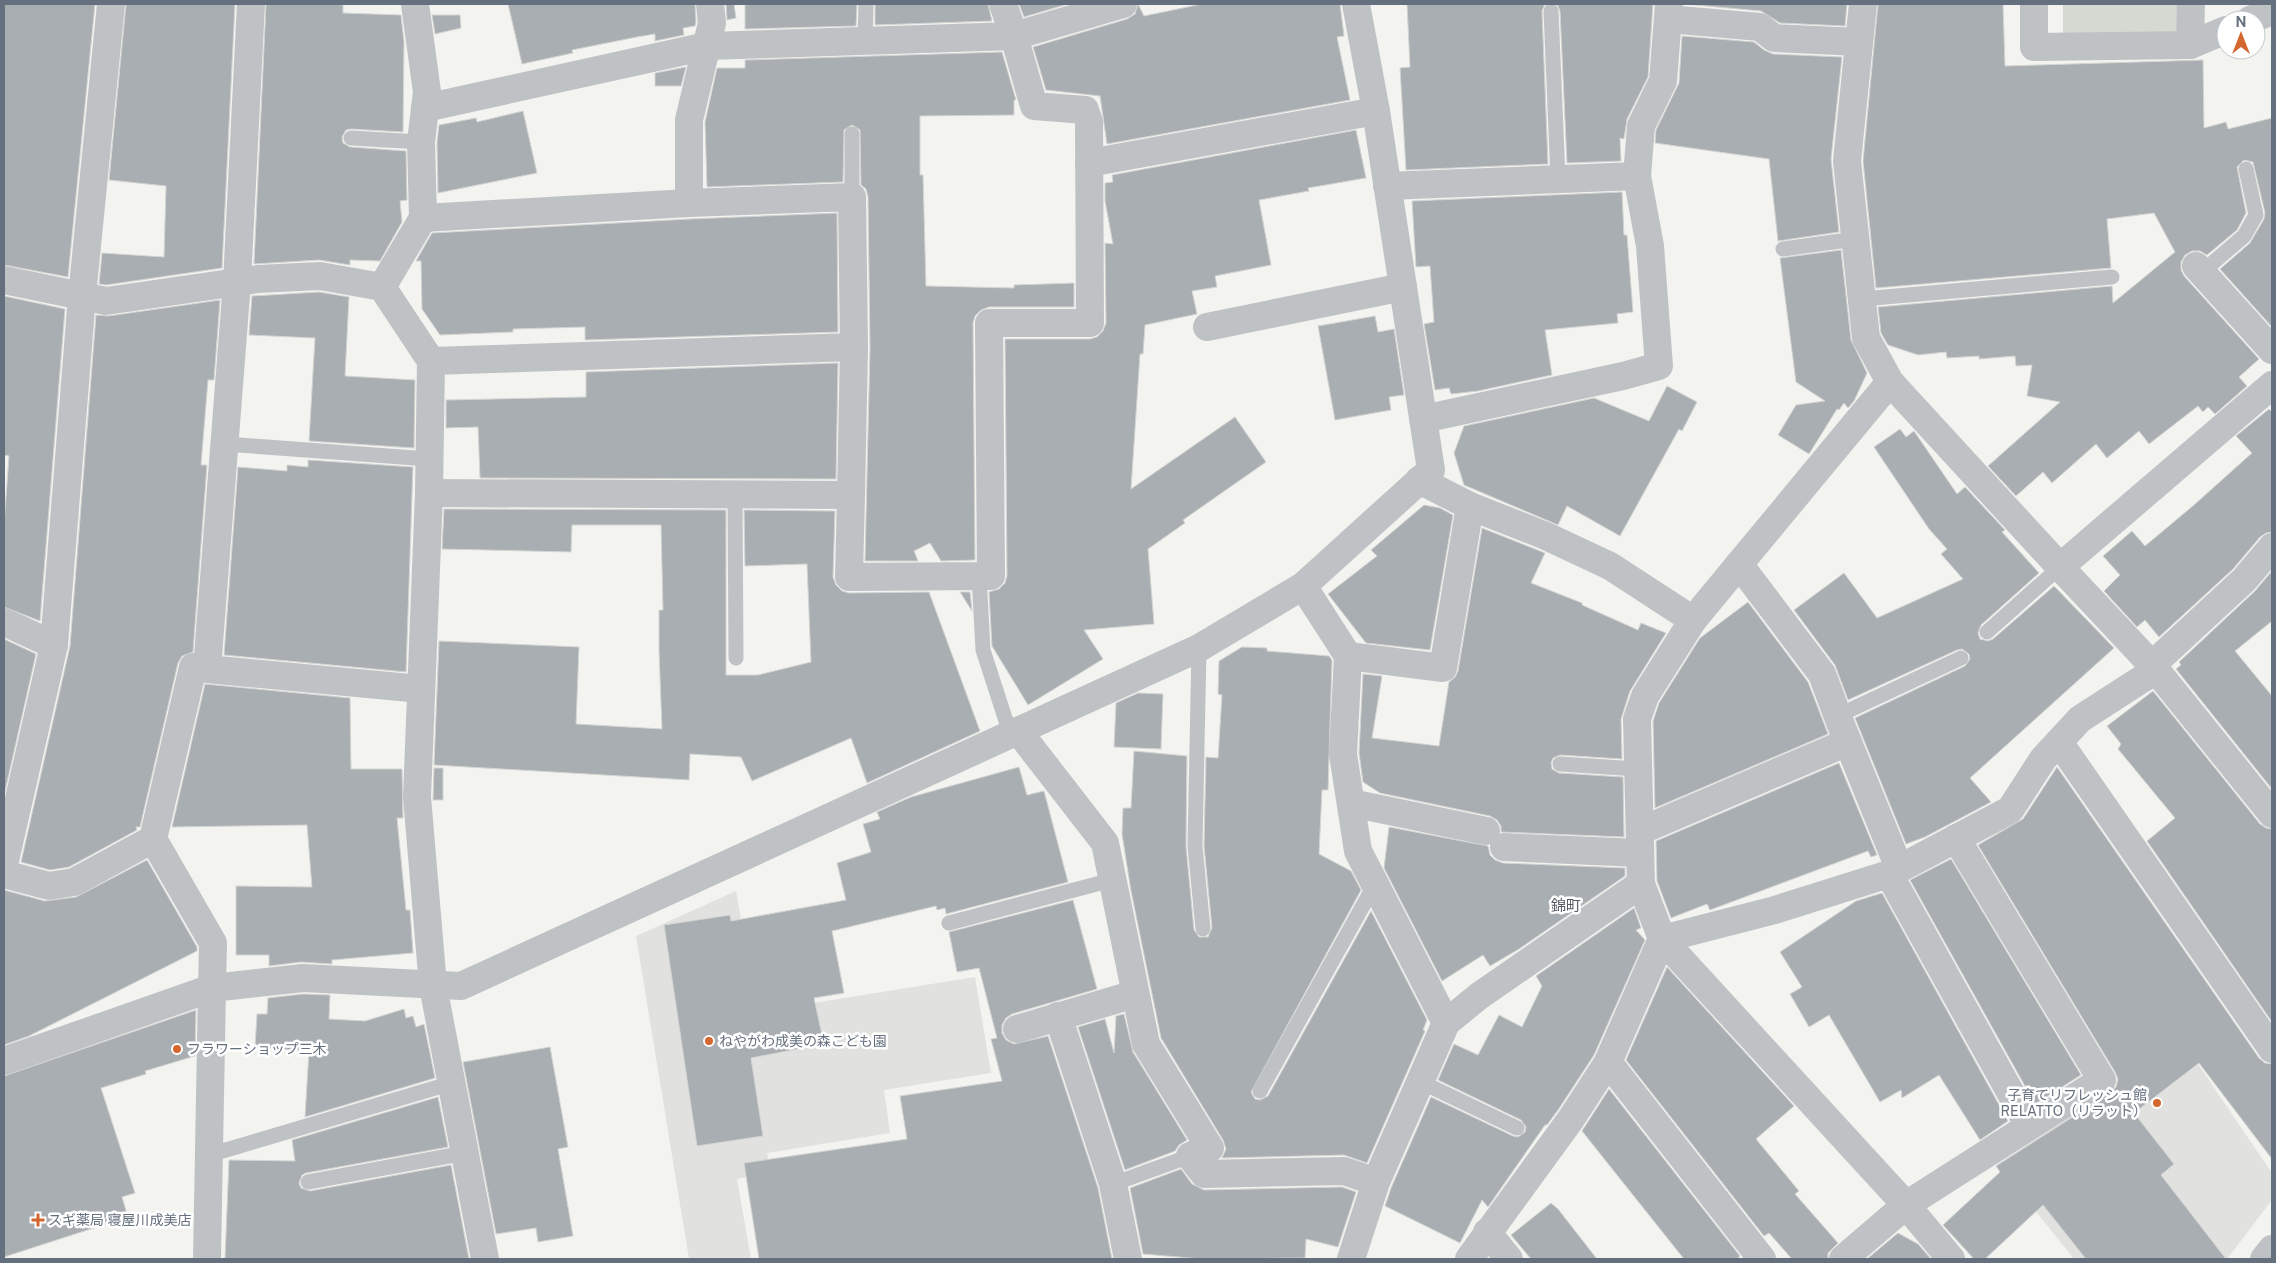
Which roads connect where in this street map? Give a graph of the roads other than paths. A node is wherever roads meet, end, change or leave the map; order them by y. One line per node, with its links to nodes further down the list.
1 (111, 4): 41 (street)
2 (251, 4): 38 (street)
3 (415, 4): 20 (street)
4 (710, 4): 19 (street)
5 (866, 4): 16 (lane)
6 (1003, 4): 15 (street)
7 (1123, 4): 15 (street)
8 (1356, 4): 21 (street)
9 (1863, 4): 17 (street)
10 (2034, 4): 18 (street)
11 (2191, 4): 18 (street)
12 (1551, 11): 28 (lane)
13 (1669, 11): 17 (street); 27 (street)
14 (2216, 34): 18 (street)
15 (1014, 36): 16 (street); 25 (street)
16 (865, 41): 19 (street)
17 (1859, 42): 33 (street)
18 (2190, 45)
19 (707, 46): 20 (street); 31 (street)
20 (425, 108): 24 (street)
21 (1376, 111): 25 (street); 29 (street)
22 (852, 134): 30 (lane)
23 (351, 138): 24 (lane)
24 (421, 142): 32 (street)
25 (1089, 163): 60 (street)
26 (2246, 168): 35 (lane)
27 (1637, 176): 28 (street); 49 (street)
28 (1558, 179): 29 (street)
29 (1387, 186): 40 (street)
30 (852, 197): 31 (street); 44 (street)
31 (689, 203): 32 (street)
32 (422, 218): 39 (street)
33 (1855, 240): 34 (lane); 42 (street)
34 (1783, 249)
35 (2199, 269): 45 (street)
36 (2112, 277): 42 (lane)
37 (4, 280): 41 (street)
38 (237, 282): 39 (street); 41 (street); 50 (street)
39 (382, 287): 46 (street)
40 (1403, 287): 43 (street); 49 (street)
41 (82, 296): 65 (street)
42 (1862, 299): 47 (street)
43 (1207, 327)
44 (854, 346): 46 (street); 55 (street)
45 (2272, 350)
46 (431, 361): 51 (street)
47 (1890, 382): 58 (street); 59 (street)
48 (2272, 385): 59 (street)
49 (1423, 419): 52 (street)
50 (225, 444): 51 (lane); 72 (street)
51 (429, 458): 53 (street)
52 (1419, 480): 56 (street); 61 (street)
53 (429, 493): 54 (street); 72 (street)
54 (735, 495): 55 (street); 68 (lane)
55 (851, 495): 60 (street)
56 (1470, 506): 62 (street); 67 (street)
57 (2272, 547): 71 (street)
58 (1739, 564): 62 (street); 73 (street)
59 (2060, 568): 64 (lane); 71 (street)
60 (979, 576): 74 (lane)
61 (1304, 586): 66 (street); 67 (street)
62 (1693, 620): 78 (street)
63 (4, 622): 65 (street)
64 (1987, 632)
65 (54, 645): 84 (street)
66 (1199, 648): 74 (street); 91 (lane)
67 (1348, 656): 79 (street)
68 (736, 658)
69 (1962, 658): 73 (lane)
70 (193, 667): 82 (street)
71 (2154, 668): 76 (street); 80 (street)
72 (422, 690): 93 (street)
73 (1837, 716): 75 (street)
74 (1019, 732): 87 (street); 93 (street)
75 (1848, 742): 83 (street); 85 (street)
76 (2058, 742): 81 (street); 99 (street)
77 (1560, 764): 78 (lane)
78 (1638, 768): 83 (street)
79 (1351, 803): 83 (street); 88 (street)
80 (2272, 814)
81 (1956, 838): 85 (street); 105 (street)
82 (153, 839): 86 (street); 94 (street)
83 (1639, 842): 89 (street)
84 (4, 865)
85 (1894, 871): 92 (street); 105 (street)
86 (4, 874)
87 (1112, 880): 90 (lane); 95 (street)
88 (1375, 884): 97 (street); 104 (lane)
89 (1641, 884): 92 (street); 97 (street)
90 (948, 923)
91 (1203, 929)
92 (1662, 939): 101 (street); 113 (street)
93 (433, 986): 94 (street); 103 (street)
94 (212, 988): 100 (street); 108 (street)
95 (1136, 994): 96 (street); 109 (street)
96 (1058, 1016): 98 (street); 112 (street)
97 (1446, 1023): 102 (street)
98 (1017, 1029)
99 (2272, 1049)
100 (4, 1061)
101 (1608, 1062): 114 (street); 122 (street)
102 (1420, 1082): 106 (lane); 111 (street)
103 (452, 1084): 107 (street); 108 (lane)
104 (1260, 1091)
105 (2029, 1126): 113 (street)
106 (1517, 1128)
107 (465, 1152): 110 (lane); 117 (street)
108 (209, 1155): 116 (street)
109 (1190, 1156): 111 (street); 112 (lane)
110 (308, 1182)
111 (1376, 1182): 119 (street)
112 (1113, 1184): 118 (street)
113 (1906, 1205): 123 (street); 124 (street)
114 (1487, 1232): 120 (street); 121 (street)
115 (2272, 1249): 125 (street)
116 (207, 1259)
117 (485, 1259)
118 (1128, 1259)
119 (1351, 1259)
120 (1469, 1259)
121 (1509, 1259)
122 (1762, 1259)
123 (1842, 1259)
124 (1951, 1259)
125 (2264, 1259)

